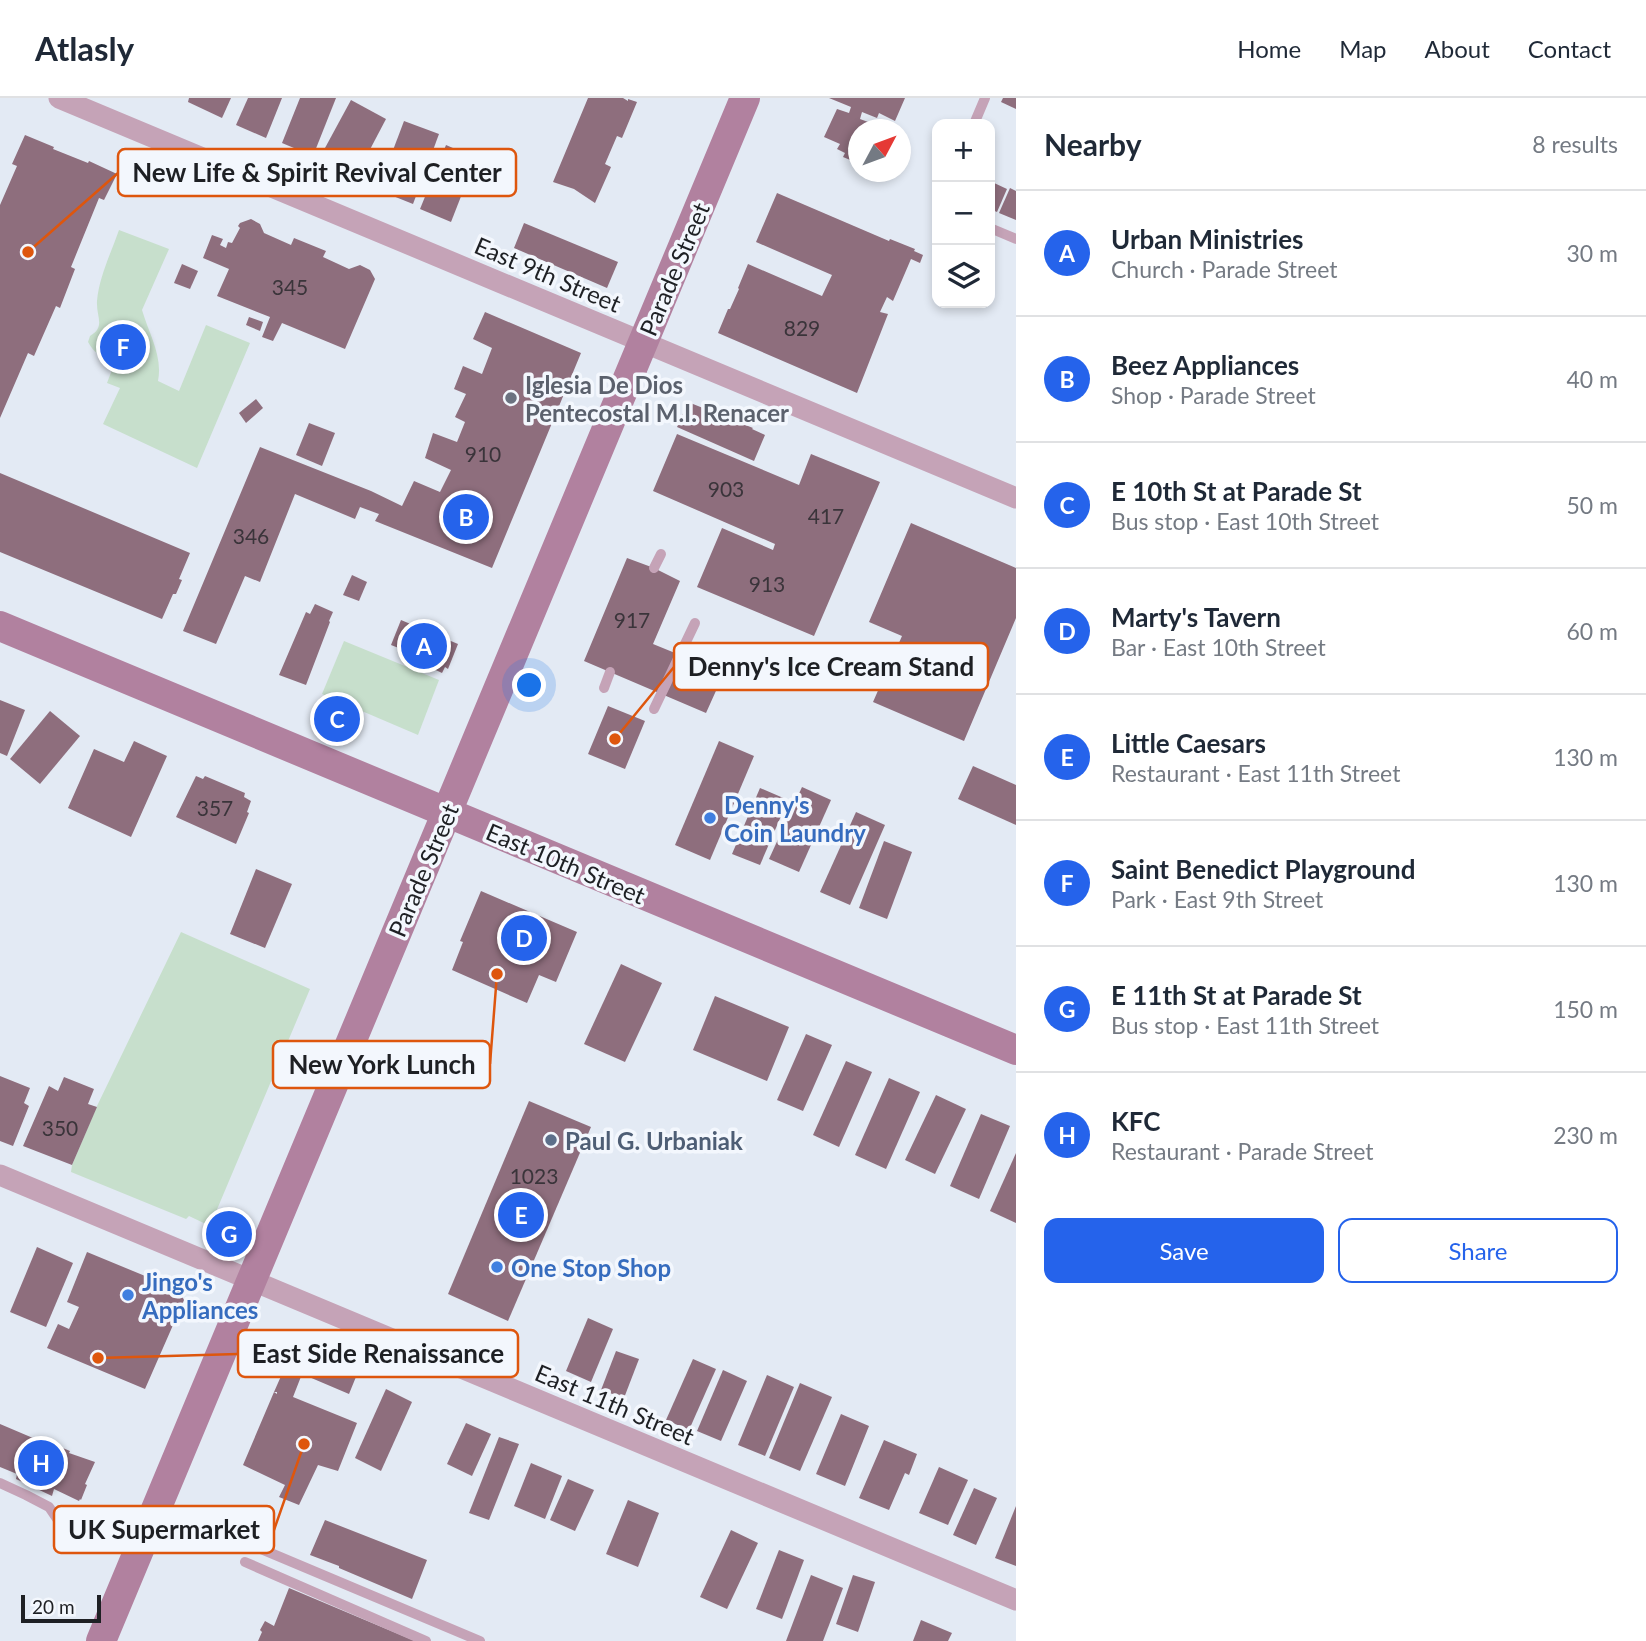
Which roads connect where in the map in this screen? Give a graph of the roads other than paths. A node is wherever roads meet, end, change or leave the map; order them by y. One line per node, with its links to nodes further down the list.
1 (59, 98): 7 (street, East 9th Street)
2 (745, 98): 7 (main road, Parade Street)
3 (985, 98): 4 (lane)
4 (976, 119)
5 (995, 230): 6 (lane)
6 (1016, 239)
7 (643, 342): 8 (street, East 9th Street); 16 (main road, Parade Street)
8 (1016, 498)
9 (661, 554): 10 (lane)
10 (654, 568)
11 (695, 623): 15 (lane)
12 (0, 626): 16 (main road, East 10th Street)
13 (610, 672): 14 (lane)
14 (604, 688)
15 (654, 709)
16 (447, 813): 17 (main road, East 10th Street); 19 (main road, Parade Street)
17 (1016, 1050)
18 (0, 1175): 19 (street, East 11th Street)
19 (251, 1280): 21 (main road, Parade Street); 24 (street, East 11th Street)
20 (0, 1483): 22 (lane)
21 (156, 1505): 25 (main road, Parade Street); 27 (lane)
22 (64, 1529)
23 (245, 1562): 26 (lane)
24 (1016, 1600)
25 (101, 1641)
26 (426, 1641)
27 (480, 1641)

